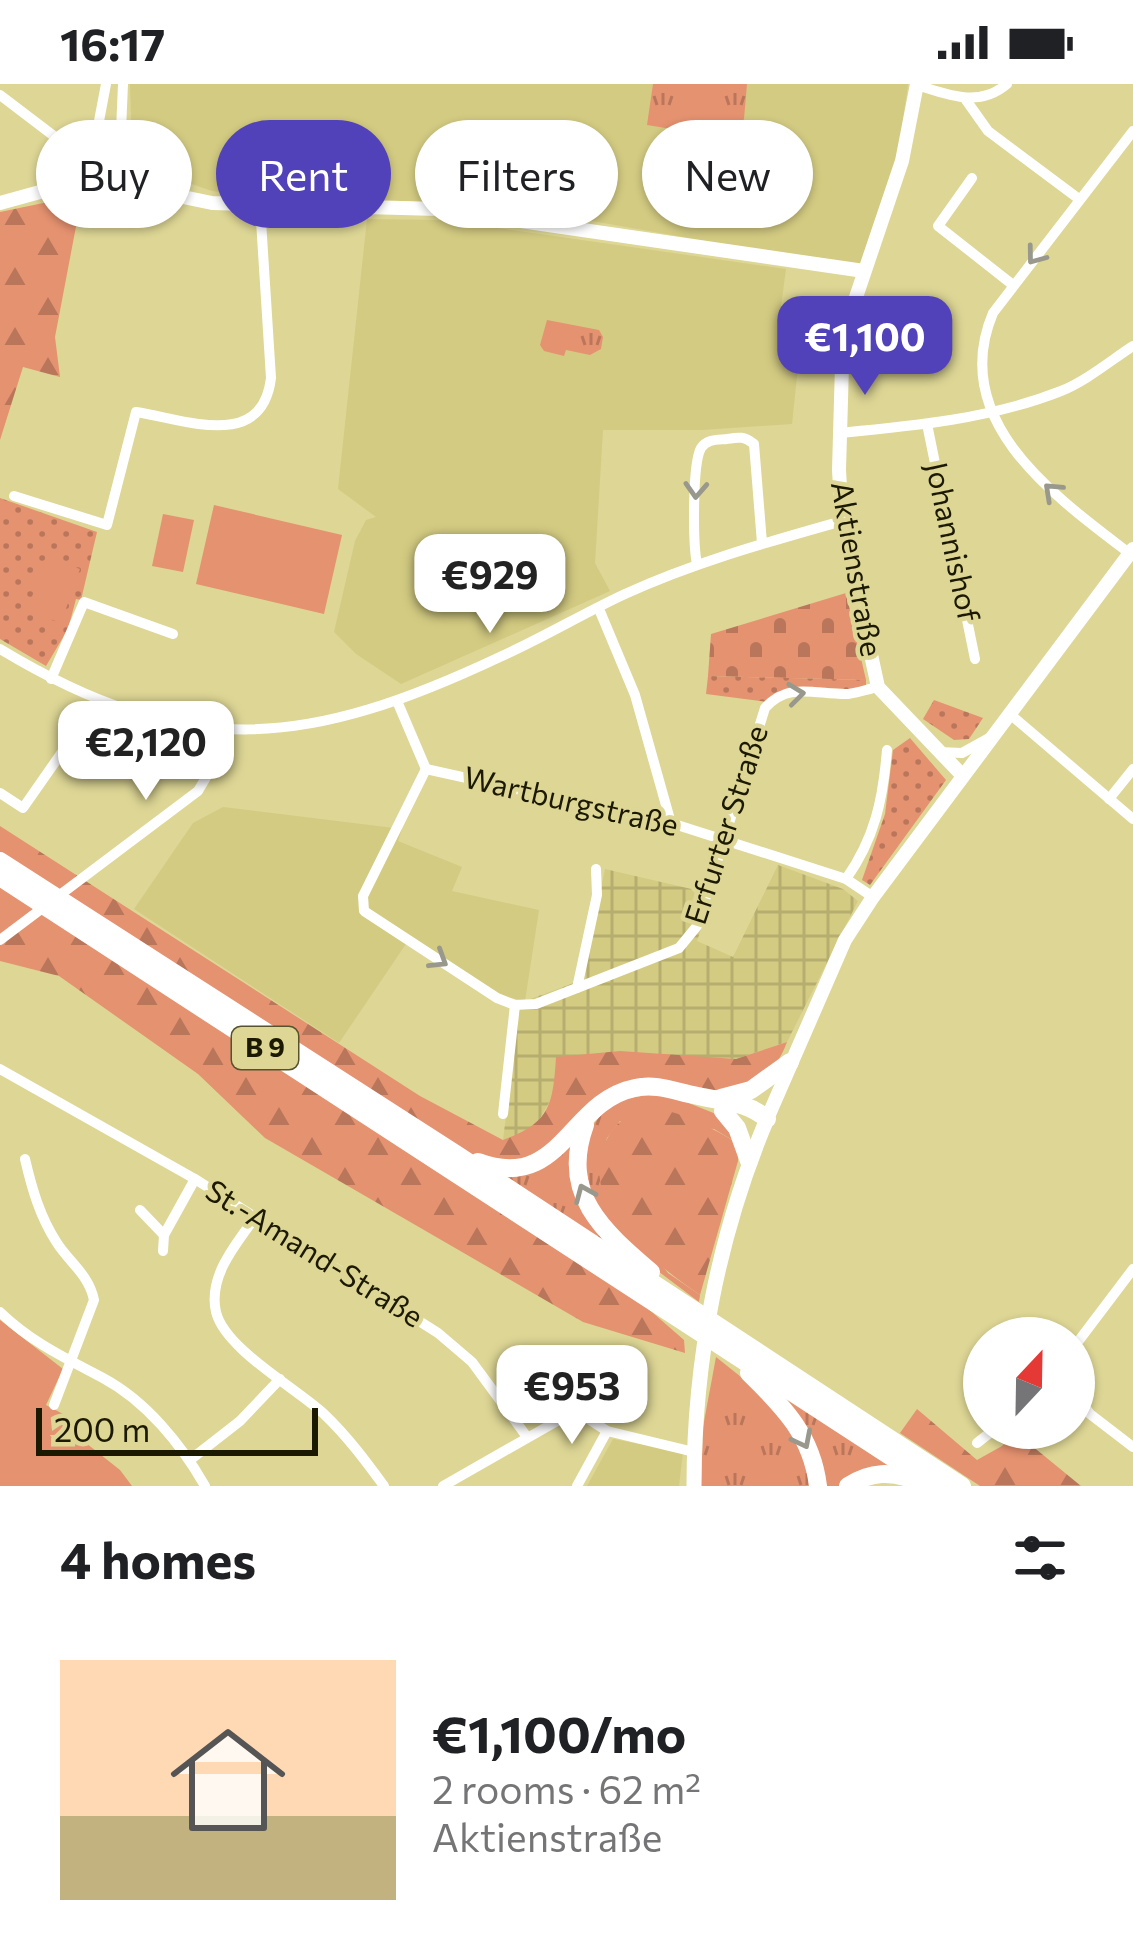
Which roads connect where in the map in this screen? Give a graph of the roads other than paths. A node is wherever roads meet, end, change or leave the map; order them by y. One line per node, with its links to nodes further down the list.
1 (106, 84): 5 (street)
2 (123, 84): 7 (street)
3 (917, 84): 6 (street); 15 (street, Aktienstraße)
4 (1007, 84): 6 (street)
5 (0, 95)
6 (966, 100): 11 (street)
7 (121, 120)
8 (1133, 131): 11 (street)
9 (972, 178): 16 (street)
10 (36, 193): 12 (street)
11 (1079, 199): 16 (street, one-way to 16)
12 (0, 202)
13 (391, 208): 15 (street)
14 (261, 228): 21 (street)
15 (864, 271): 20 (street, Aktienstraße)
16 (1013, 284): 18 (street)
17 (1133, 346): 18 (street)
18 (990, 413): 19 (street); 24 (street, one-way to 18)
19 (927, 424): 20 (street); 29 (street, Johannishof)
20 (839, 433): 22 (street, Aktienstraße)
21 (14, 496)
22 (842, 521): 23 (street); 31 (street, Aktienstraße)
23 (762, 543): 25 (street); 25 (street, one-way to 25)
24 (1132, 553): 34 (street)
25 (697, 564): 26 (street)
26 (598, 609): 32 (street); 45 (street)
27 (173, 634): 30 (street)
28 (0, 649): 30 (street)
29 (975, 659)
30 (51, 679): 33 (street)
31 (878, 688): 38 (street, Aktienstraße); 46 (street, Erfurter Straße, one-way to 31)
32 (397, 701): 35 (street); 39 (street, Wartburgstraße)
33 (98, 702): 35 (street); 42 (street)
34 (1011, 715): 36 (street); 43 (street)
35 (218, 728): 52 (street)
36 (994, 736): 38 (street); 41 (street)
37 (887, 750): 50 (street)
38 (939, 752): 41 (street, Aktienstraße)
39 (426, 770): 45 (street, Wartburgstraße); 54 (street, one-way to 54)
40 (1133, 770): 43 (street)
41 (962, 775): 51 (street)
42 (0, 793)
43 (1109, 799): 44 (street)
44 (1133, 819)
45 (671, 823): 46 (street, Wartburgstraße)
46 (722, 838): 50 (street, Wartburgstraße); 53 (street, Erfurter Straße)
47 (0, 861): 61 (highway, B 9)
48 (596, 869): 53 (street)
49 (0, 877): 75 (highway, B 9)
50 (846, 879): 51 (street)
51 (872, 897): 55 (street)
52 (0, 940)
53 (577, 988): 54 (street, Erfurter Straße)
54 (515, 1005): 58 (street)
55 (790, 1062): 57 (highway); 59 (street)
56 (0, 1069): 64 (street, St.-Amand-Straße)
57 (715, 1102): 59 (highway); 60 (highway); 63 (highway)
58 (503, 1114)
59 (767, 1119): 63 (main road)
60 (586, 1120): 61 (highway); 72 (highway, one-way to 60)
61 (457, 1154): 72 (highway, B 9)
62 (25, 1160): 76 (street)
63 (749, 1161): 83 (main road)
64 (195, 1179): 66 (street, St.-Amand-Straße); 67 (street, St.-Amand-Straße)
65 (140, 1210): 67 (street)
66 (254, 1219): 77 (street); 81 (street, St.-Amand-Straße)
67 (164, 1234): 68 (street, St.-Amand-Straße)
68 (164, 1251)
69 (1133, 1269): 70 (street)
70 (1119, 1287): 71 (street); 74 (street)
71 (1133, 1298)
72 (692, 1307): 93 (highway, B 9)
73 (0, 1312): 76 (street)
74 (1095, 1319)
75 (715, 1341): 90 (highway, one-way to 90); 92 (highway, B 9)
76 (71, 1365): 78 (street); 84 (street)
77 (280, 1379): 84 (street); 86 (street)
78 (54, 1405)
79 (1095, 1418): 82 (street)
80 (607, 1431): 81 (street); 83 (street); 88 (street)
81 (527, 1437): 87 (street)
82 (1133, 1447)
83 (694, 1452): 89 (main road)
84 (190, 1460): 85 (street)
85 (206, 1486)
86 (384, 1486)
87 (443, 1486)
88 (578, 1486)
89 (694, 1486)
90 (818, 1486)
91 (848, 1486): 92 (highway)
92 (934, 1486)
93 (962, 1486)

